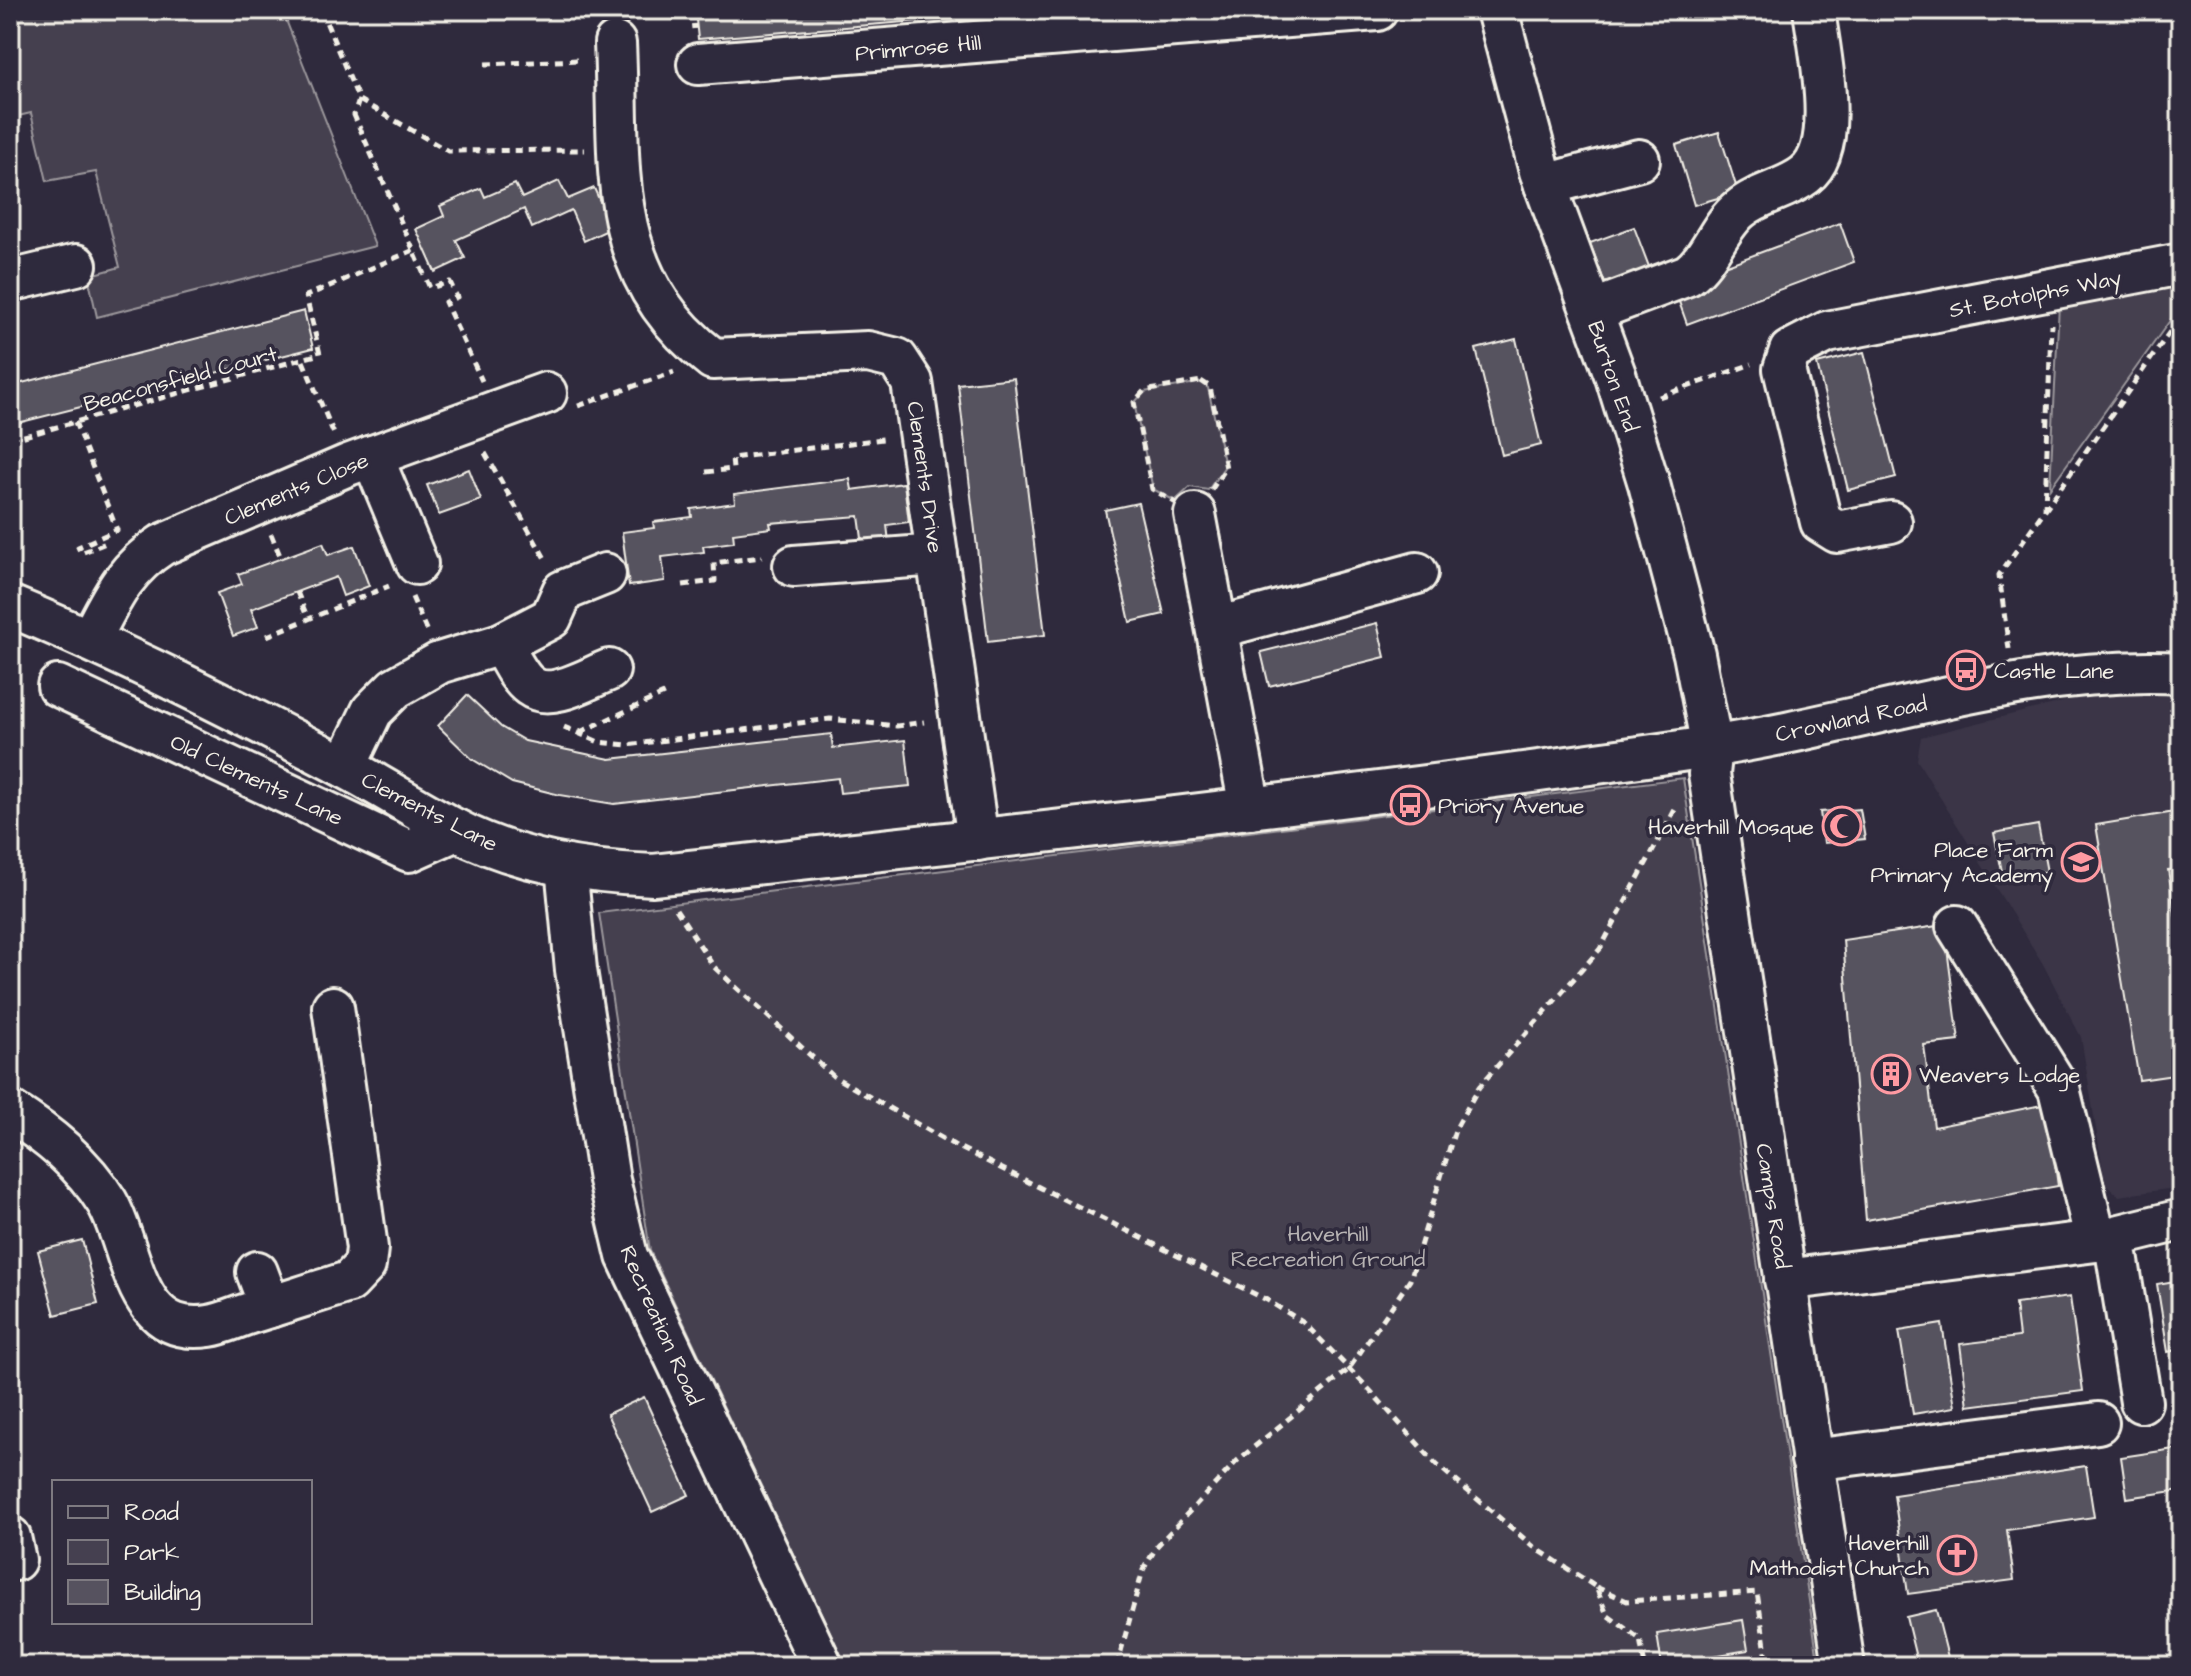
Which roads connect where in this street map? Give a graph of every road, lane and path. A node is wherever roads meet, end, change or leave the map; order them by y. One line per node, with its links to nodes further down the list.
1 (27, 10): 6 (path)
2 (321, 10): 10 (path)
3 (1377, 10): 9 (street, Primrose Hill)
4 (1497, 10): 13 (street, Burton End)
5 (1814, 10): 19 (street)
6 (10, 19)
7 (615, 51): 8 (path); 11 (street, Clements Drive)
8 (485, 64)
9 (698, 64)
10 (359, 100): 11 (path); 14 (path)
11 (618, 150): 29 (street, Clements Drive)
12 (1639, 160): 13 (street)
13 (1545, 185): 19 (street, Burton End)
14 (414, 250): 22 (path); 27 (path)
15 (2181, 264): 18 (street, St. Botolphs Way)
16 (76, 265): 17 (street)
17 (10, 281)
18 (2052, 291): 21 (street, St. Botolphs Way); 33 (path)
19 (1592, 311): 25 (street, Burton End)
20 (2181, 316): 33 (path)
21 (1790, 351): 25 (path); 35 (street)
22 (303, 361): 26 (path, Beaconsfield Court); 28 (path, Beaconsfield Court)
23 (656, 378): 24 (path)
24 (546, 393): 27 (street, Clements Close)
25 (1626, 409): 59 (street, Burton End)
26 (325, 415)
27 (481, 416): 31 (street, Clements Close); 43 (path)
28 (75, 422): 30 (path, Beaconsfield Court); 36 (path)
29 (920, 434): 32 (path); 37 (street, Clements Drive)
30 (10, 440)
31 (372, 456): 40 (street); 50 (street, Clements Close)
32 (706, 472)
33 (2045, 510): 53 (path)
34 (1195, 514): 34 (path); 47 (street)
35 (1891, 522)
36 (120, 537)
37 (937, 555): 38 (street); 57 (street, Clements Drive)
38 (794, 566): 42 (path)
39 (1417, 573): 47 (street)
40 (404, 574): 46 (path)
41 (605, 574): 43 (street)
42 (683, 585)
43 (563, 591): 49 (street)
44 (297, 592): 46 (path)
45 (10, 606): 50 (street, Clements Lane)
46 (308, 619): 48 (path)
47 (1217, 628): 61 (street)
48 (267, 636)
49 (511, 639): 55 (street); 60 (street)
50 (90, 640): 60 (street, Clements Lane)
51 (609, 670): 55 (street)
52 (2181, 673): 53 (street, Crowland Road)
53 (2014, 685): 59 (street, Crowland Road)
54 (58, 686): 62 (street, Old Clements Lane)
55 (529, 686): 58 (path)
56 (666, 693): 58 (path)
57 (961, 716): 58 (path); 63 (street, Clements Drive)
58 (579, 732)
59 (1710, 760): 61 (street, Crowland Road); 71 (street, Camps Road); 72 (path)
60 (345, 767): 62 (street, Clements Lane)
61 (1250, 808): 63 (street, Clements Lane)
62 (456, 830): 64 (street, Clements Lane)
63 (978, 840): 65 (street, Clements Lane)
64 (566, 866): 65 (street, Clements Lane); 79 (street, Recreation Road)
65 (653, 875): 72 (path)
66 (1957, 926): 70 (street)
67 (333, 1007): 68 (street)
68 (10, 1111)
69 (2181, 1220): 70 (street)
70 (2105, 1239): 71 (street); 73 (street)
71 (1785, 1280): 75 (street, Camps Road)
72 (1348, 1370): 78 (path); 80 (path)
73 (2141, 1402)
74 (2098, 1423): 75 (street)
75 (1812, 1460): 83 (street, Camps Road)
76 (10, 1537): 77 (street)
77 (10, 1561)
78 (1596, 1587): 81 (path); 82 (path)
79 (822, 1666)
80 (1117, 1666)
81 (1645, 1666)
82 (1768, 1666)
83 (1844, 1666)

